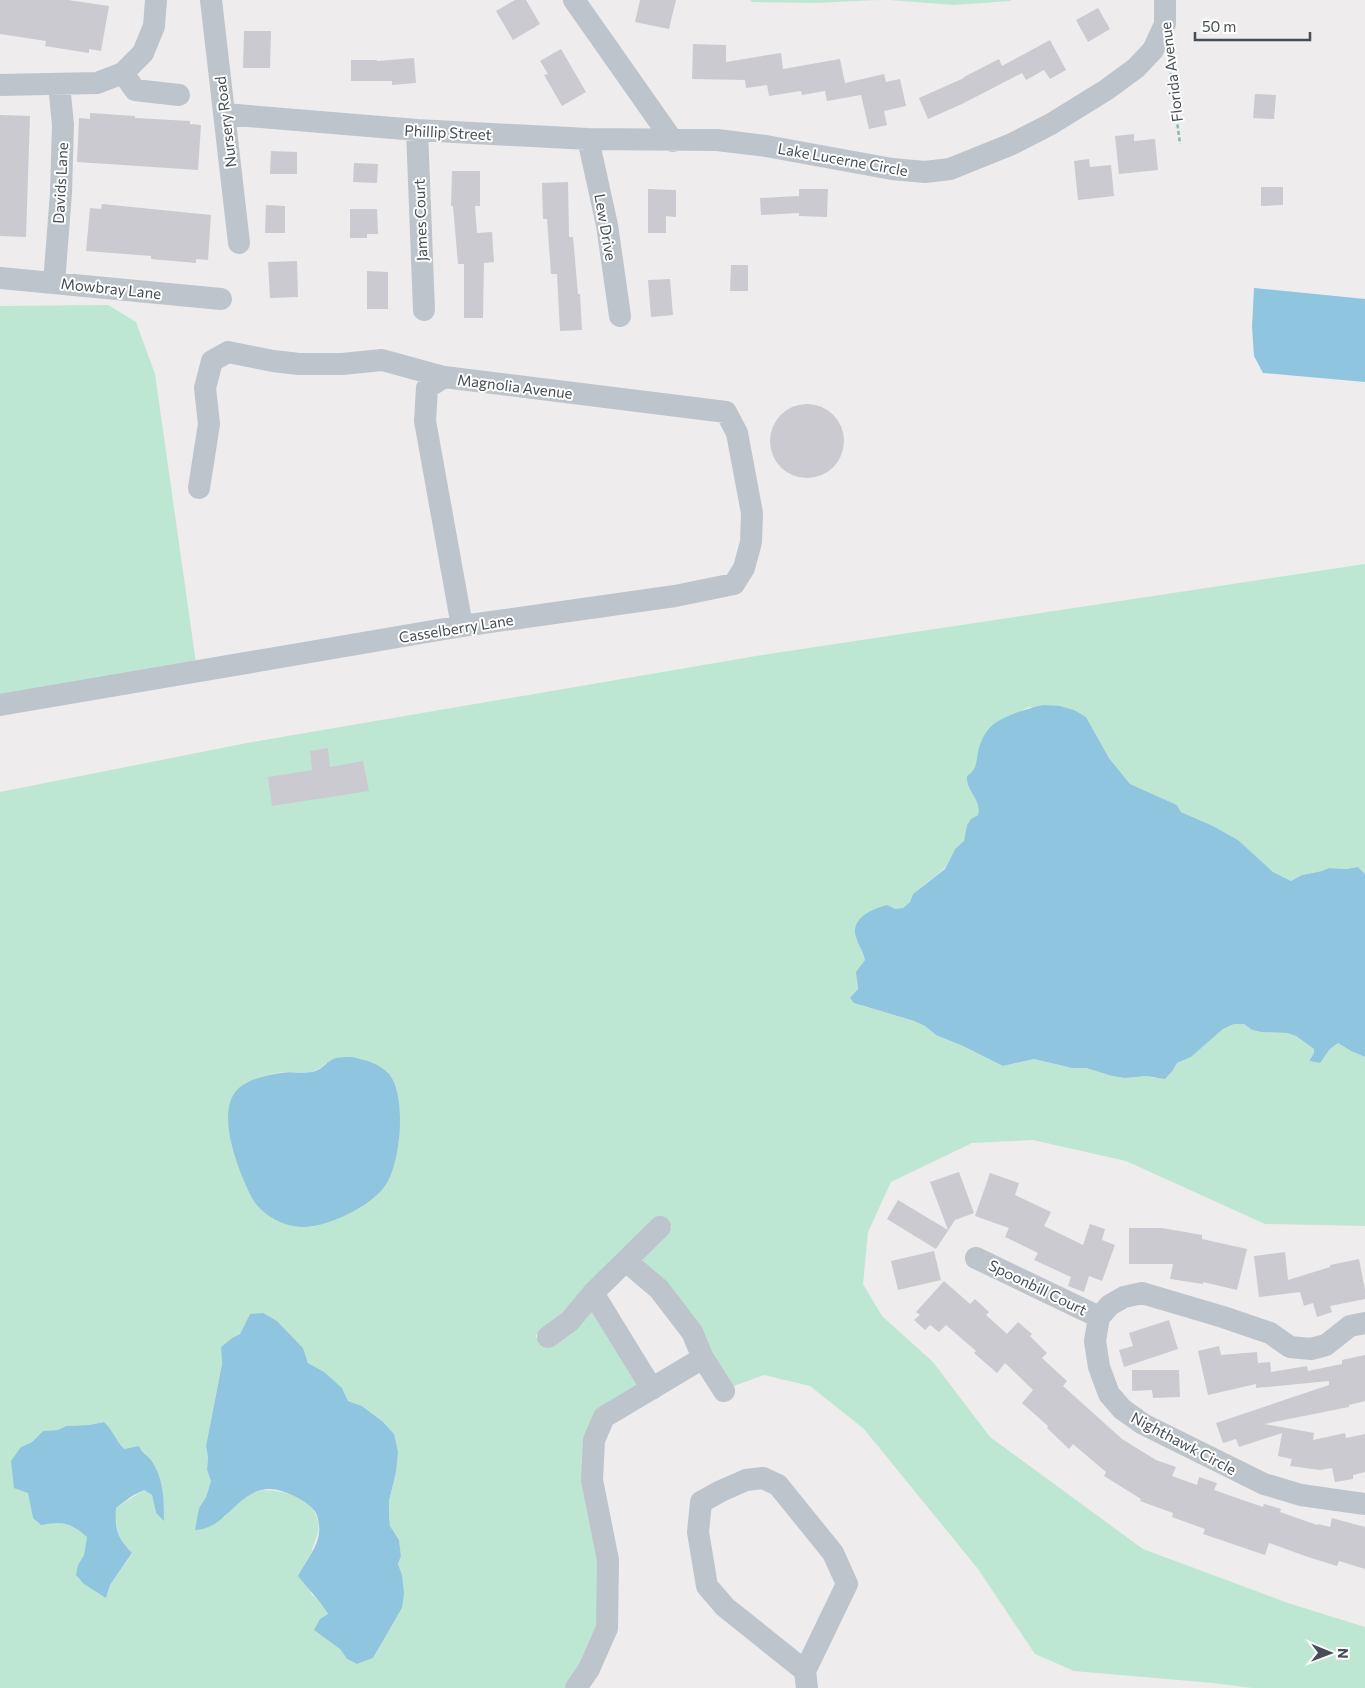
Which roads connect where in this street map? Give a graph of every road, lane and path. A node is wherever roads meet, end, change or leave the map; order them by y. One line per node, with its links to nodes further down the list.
1 (156, 0): 7 (street)
2 (211, 0): 11 (street, Nursery Road)
3 (574, 0): 14 (street)
4 (1165, 0): 5 (street, Florida Avenue)
5 (1165, 24): 14 (street, Lake Lucerne Circle)
6 (1168, 51): 15 (path, Florida Avenue)
7 (123, 73): 8 (street); 10 (street)
8 (59, 84): 9 (street); 18 (street, Davids Lane)
9 (0, 85)
10 (179, 95)
11 (224, 114): 12 (street, Phillip Street); 16 (street, Nursery Road)
12 (417, 130): 13 (street, Phillip Street); 20 (street, James Court)
13 (588, 139): 14 (street, Phillip Street); 21 (street, Lew Drive)
14 (673, 141)
15 (1180, 144)
16 (239, 243)
17 (0, 278): 18 (street, Mowbray Lane)
18 (54, 283): 19 (street, Mowbray Lane)
19 (221, 299)
20 (424, 310)
21 (620, 316)
22 (444, 377): 23 (street, Magnolia Avenue); 24 (street); 25 (street, Magnolia Avenue)
23 (726, 412): 25 (street, Casselberry Lane)
24 (200, 488)
25 (462, 626): 26 (street, Casselberry Lane)
26 (0, 705)
27 (660, 1227): 29 (street)
28 (976, 1258): 31 (street, Spoonbill Court)
29 (626, 1261): 30 (street); 34 (street)
30 (593, 1293): 33 (street); 35 (street)
31 (1099, 1317): 32 (street); 37 (street, Nighthawk Circle)
32 (1365, 1323)
33 (548, 1337)
34 (703, 1358): 35 (street); 36 (street)
35 (652, 1389): 39 (street)
36 (724, 1391)
37 (1365, 1504)
38 (806, 1679): 38 (street)
39 (576, 1688)

